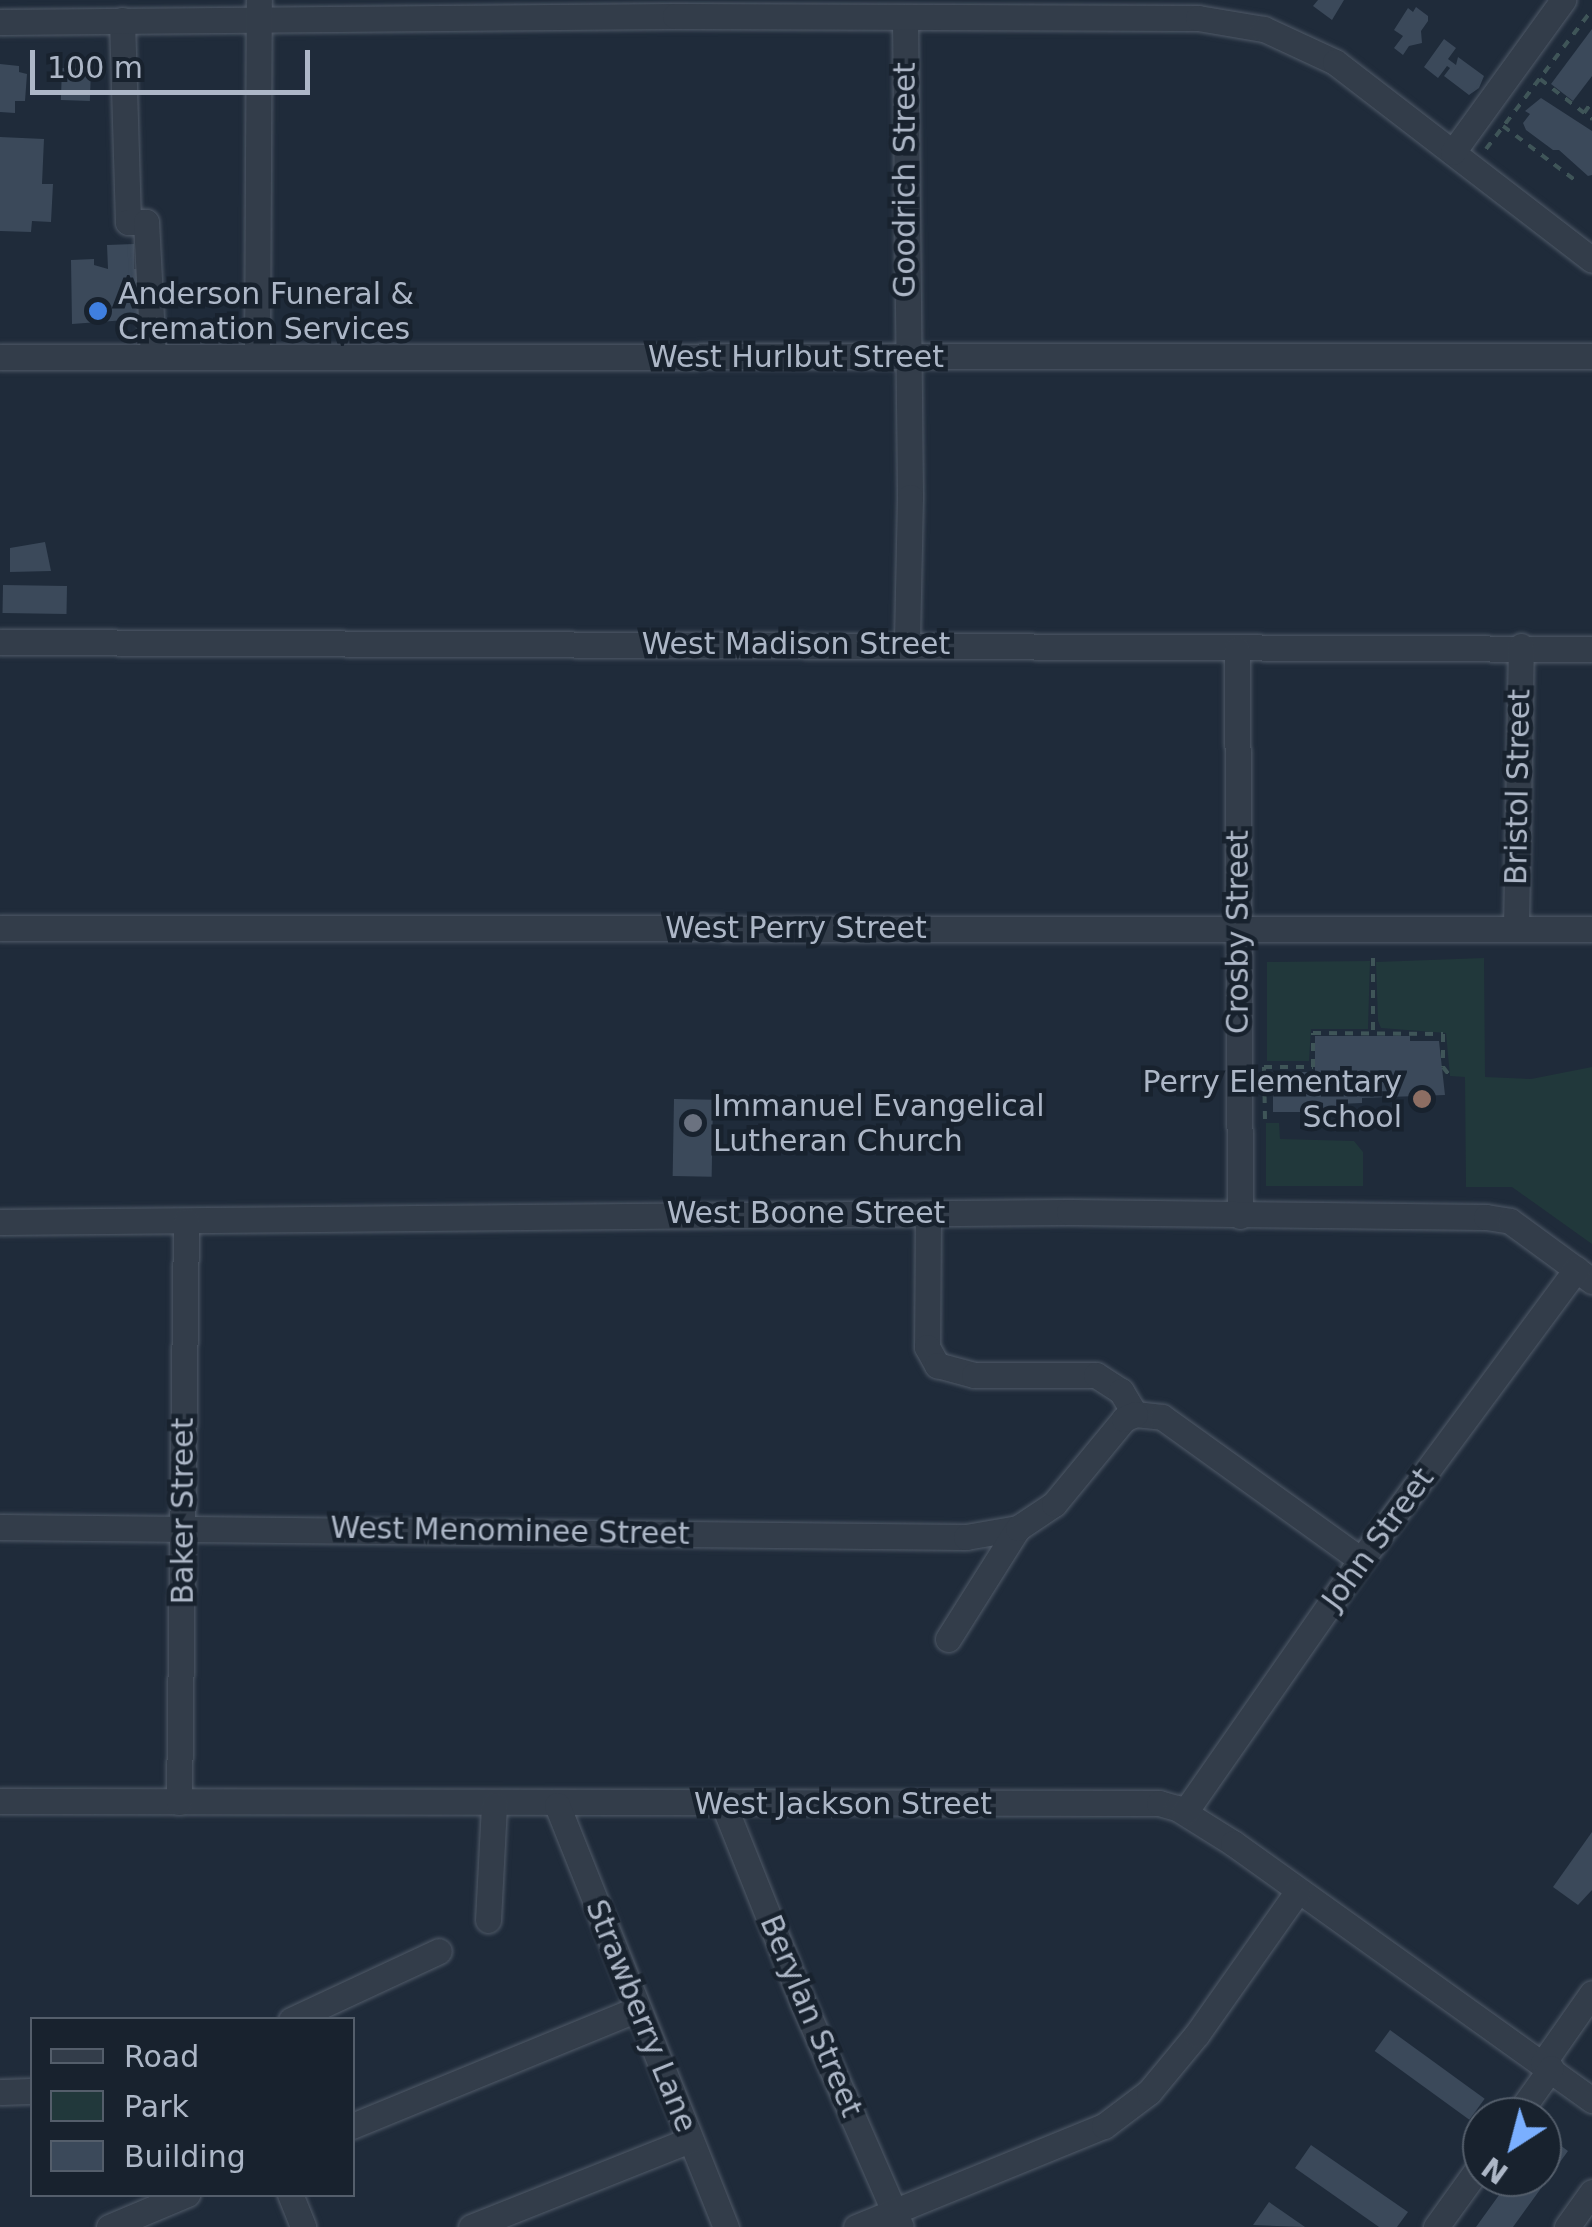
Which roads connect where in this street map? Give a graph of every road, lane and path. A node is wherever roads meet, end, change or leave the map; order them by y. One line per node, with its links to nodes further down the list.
1 (1563, 0): 16 (street)
2 (675, 8): 5 (street); 7 (street)
3 (259, 9): 5 (street); 8 (street); 20 (street)
4 (959, 9): 7 (street); 16 (street)
5 (393, 10)
6 (1592, 10): 10 (path)
7 (905, 17): 21 (street, Goodrich Street)
8 (122, 20): 9 (street); 19 (street)
9 (0, 22)
10 (1540, 79): 12 (path); 14 (path)
11 (1592, 102): 12 (path)
12 (1584, 113): 13 (path)
13 (1592, 119)
14 (1504, 126): 15 (path); 17 (path)
15 (1485, 151)
16 (1453, 152): 18 (street)
17 (1576, 180)
18 (1592, 260)
19 (153, 356): 20 (street, West Hurlbut Street); 23 (street, West Hurlbut Street)
20 (258, 356): 21 (street, West Hurlbut Street)
21 (906, 356): 22 (street, West Hurlbut Street); 25 (street, Goodrich Street)
22 (1592, 356)
23 (0, 357)
24 (0, 642): 25 (street, West Madison Street)
25 (907, 644): 27 (street, West Madison Street)
26 (1520, 646): 27 (street, West Madison Street); 28 (street, West Madison Street); 29 (street, Bristol Street)
27 (1237, 649): 31 (street, Crosby Street)
28 (1592, 649)
29 (1516, 927): 31 (street, West Perry Street); 32 (street, West Perry Street)
30 (0, 928): 31 (street, West Perry Street)
31 (1238, 929): 38 (street, Crosby Street)
32 (1592, 929)
33 (1373, 958): 34 (path)
34 (1374, 1034): 35 (path); 36 (path)
35 (1450, 1076)
36 (1264, 1119)
37 (928, 1213): 38 (street, West Boone Street); 39 (street, West Boone Street); 42 (street)
38 (1240, 1216): 41 (street, West Boone Street)
39 (186, 1221): 40 (street, West Boone Street); 44 (street, Baker Street)
40 (0, 1222)
41 (1584, 1275): 46 (street, John Street)
42 (1135, 1414): 45 (street); 46 (street)
43 (0, 1527): 44 (street, West Menominee Street)
44 (181, 1527): 45 (street, West Menominee Street); 49 (street, Baker Street)
45 (1018, 1528): 47 (street)
46 (1362, 1560): 53 (street, John Street)
47 (948, 1639)
48 (0, 1801): 49 (street, West Jackson Street)
49 (179, 1802): 51 (street, West Jackson Street)
50 (723, 1803): 52 (street, West Jackson Street); 53 (street, West Jackson Street); 71 (street, Berylan Street)
51 (494, 1804): 52 (street, West Jackson Street); 55 (street)
52 (558, 1805): 58 (street, Strawberry Lane)
53 (1185, 1812): 54 (street, West Jackson Street)
54 (1298, 1891): 60 (street, West Jackson Street); 71 (street)
55 (488, 1920)
56 (439, 1951): 59 (street)
57 (1592, 1993): 60 (street)
58 (637, 2009): 65 (street); 66 (street, Strawberry Lane)
59 (297, 2017)
60 (1547, 2066): 63 (street); 64 (street, West Jackson Street)
61 (30, 2091): 62 (street)
62 (0, 2092)
63 (1528, 2097)
64 (1592, 2100)
65 (355, 2125)
66 (690, 2140): 74 (street); 75 (street, Strawberry Lane)
67 (1462, 2191): 77 (street)
68 (1592, 2192): 78 (street)
69 (180, 2197): 72 (street)
70 (291, 2197): 73 (street)
71 (898, 2219): 76 (street)
72 (109, 2227)
73 (303, 2227)
74 (471, 2227)
75 (726, 2227)
76 (856, 2227)
77 (1436, 2227)
78 (1567, 2227)

